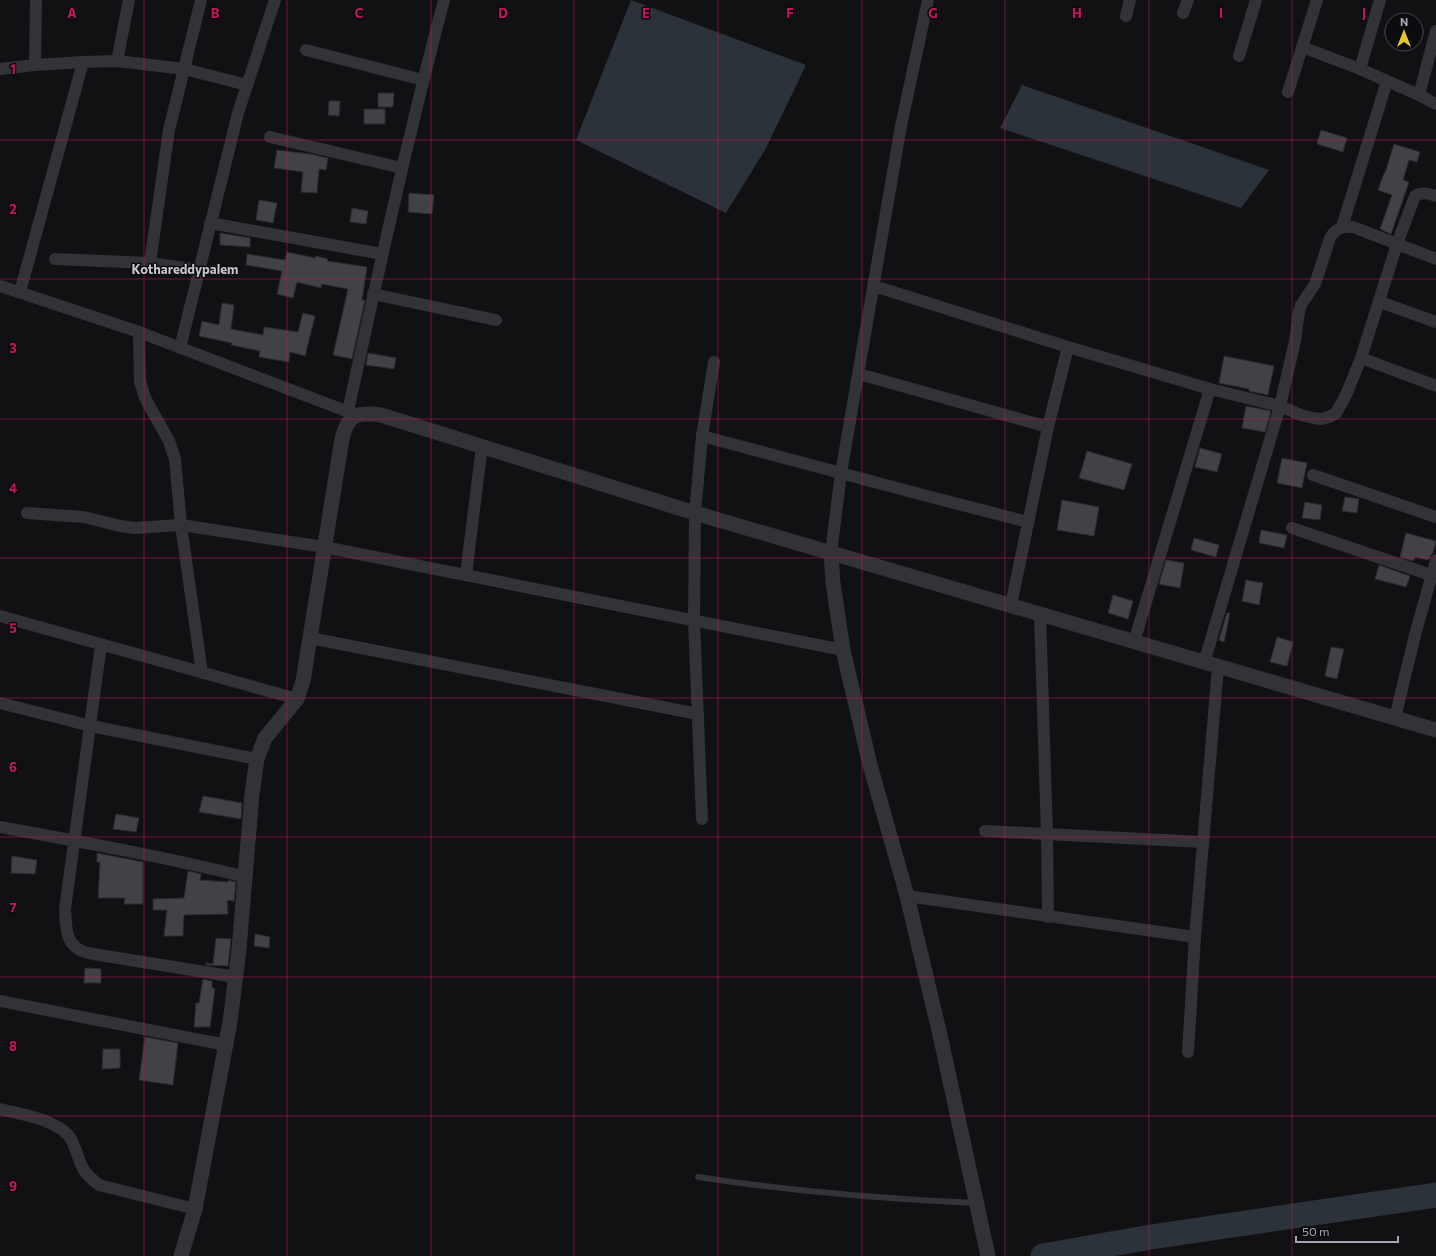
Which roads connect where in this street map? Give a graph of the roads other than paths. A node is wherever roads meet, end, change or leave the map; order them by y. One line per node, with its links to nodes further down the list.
1 (36, 0): 20 (street)
2 (129, 0): 18 (street)
3 (201, 0): 22 (street)
4 (275, 0): 26 (street)
5 (444, 0): 24 (street)
6 (928, 0): 42 (street)
7 (1130, 0): 13 (street)
8 (1188, 0): 12 (street)
9 (1256, 0): 17 (street)
10 (1317, 0): 15 (street)
11 (1380, 0): 23 (street)
12 (1183, 13)
13 (1126, 16)
14 (1436, 31): 28 (street)
15 (1302, 47): 23 (street); 27 (street)
16 (306, 50): 24 (street)
17 (1239, 56)
18 (117, 61): 19 (street); 22 (street)
19 (83, 62): 20 (street); 43 (street)
20 (35, 65): 21 (street)
21 (0, 69)
22 (184, 69): 26 (street); 39 (street)
23 (1360, 69): 25 (street)
24 (423, 80): 31 (street)
25 (1387, 81): 28 (street); 34 (street)
26 (247, 85): 33 (street)
27 (1288, 92)
28 (1419, 94): 29 (street)
29 (1436, 104)
30 (270, 137): 31 (street)
31 (402, 168): 36 (street)
32 (1436, 196): 35 (street)
33 (210, 223): 36 (street); 40 (street)
34 (1342, 227): 35 (street); 56 (street)
35 (1397, 244): 38 (street); 45 (street)
36 (382, 254): 44 (street)
37 (55, 259): 39 (street)
38 (1436, 259)
39 (150, 263): 40 (street)
40 (199, 270): 50 (street)
41 (0, 286): 43 (street)
42 (874, 286): 49 (street); 53 (street)
43 (20, 292): 48 (street)
44 (373, 294): 46 (street); 57 (street)
45 (1380, 302): 47 (street); 51 (street)
46 (496, 320)
47 (1436, 322)
48 (139, 332): 50 (street); 67 (street)
49 (1068, 347): 55 (street); 58 (street)
50 (180, 348): 57 (street)
51 (1361, 358): 54 (street); 56 (street)
52 (714, 362): 59 (street)
53 (859, 374): 58 (street); 61 (street)
54 (1436, 386)
55 (1210, 389): 56 (street); 79 (street)
56 (1280, 406): 82 (street)
57 (352, 413): 60 (street); 69 (street)
58 (1048, 427): 66 (street)
59 (702, 436): 61 (street); 64 (street)
60 (482, 446): 64 (street); 72 (street)
61 (841, 473): 66 (street); 70 (street)
62 (1313, 476): 65 (street)
63 (27, 513): 67 (street)
64 (695, 513): 70 (street); 77 (street)
65 (1436, 517)
66 (1028, 522): 74 (street)
67 (181, 525): 69 (street); 83 (street)
68 (1292, 528): 73 (street)
69 (324, 546): 72 (street); 78 (street)
70 (831, 553): 74 (street); 81 (street)
71 (1436, 560): 73 (street)
72 (466, 575): 77 (street)
73 (1431, 575): 87 (street)
74 (1011, 605): 75 (street)
75 (1040, 614): 79 (street); 94 (street)
76 (0, 616): 80 (street)
77 (694, 621): 81 (street); 86 (street)
78 (310, 638): 84 (street); 86 (street)
79 (1134, 642): 82 (street)
80 (102, 645): 83 (street); 88 (street)
81 (843, 650): 98 (street)
82 (1211, 665): 87 (street); 96 (street)
83 (202, 673): 84 (street)
84 (297, 698): 90 (street)
85 (0, 703): 88 (street)
86 (698, 714): 91 (street)
87 (1395, 718): 89 (street)
88 (91, 726): 90 (street); 95 (street)
89 (1436, 730)
90 (257, 759): 97 (street)
91 (702, 819)
92 (0, 827): 95 (street)
93 (985, 831): 94 (street)
94 (1047, 834): 96 (street); 99 (street)
95 (74, 840): 97 (street); 101 (street)
96 (1203, 842): 100 (street)
97 (246, 878): 101 (street)
98 (907, 896): 99 (street); 107 (street)
99 (1048, 917): 100 (street)
100 (1195, 937): 104 (street)
101 (236, 977): 103 (street)
102 (0, 1001): 103 (street)
103 (226, 1045): 108 (street)
104 (1188, 1052)
105 (0, 1109): 108 (street)
106 (698, 1177): 107 (lane)
107 (976, 1203): 110 (street)
108 (195, 1209): 109 (street)
109 (181, 1256)
110 (988, 1256)

